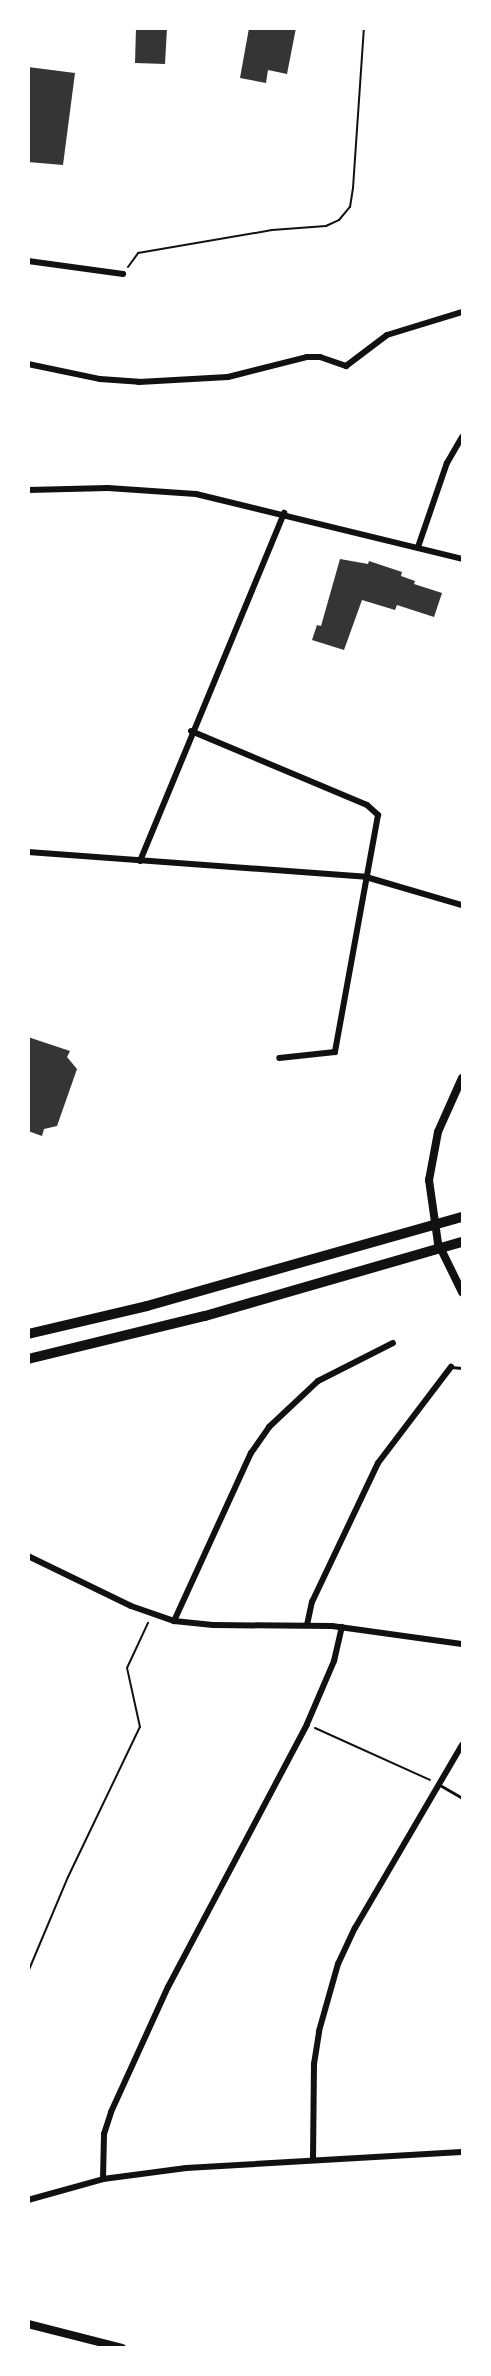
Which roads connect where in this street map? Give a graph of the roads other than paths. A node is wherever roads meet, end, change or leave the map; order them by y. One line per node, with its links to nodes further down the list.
1 (28, 261): 2 (street)
2 (123, 274)
3 (462, 312): 4 (street)
4 (28, 364)
5 (462, 438): 8 (street)
6 (28, 490): 7 (street)
7 (284, 513): 8 (street); 10 (street)
8 (418, 547): 9 (street)
9 (462, 559)
10 (191, 731): 12 (street); 13 (street)
11 (28, 852): 12 (street)
12 (140, 861): 13 (street)
13 (366, 878): 14 (street); 15 (street)
14 (462, 905)
15 (279, 1058)
16 (462, 1078): 19 (street)
17 (462, 1217): 20 (highway)
18 (462, 1242): 22 (highway)
19 (462, 1292)
20 (28, 1334)
21 (393, 1343): 26 (street)
22 (28, 1359)
23 (451, 1367): 24 (lane); 27 (street)
24 (462, 1368)
25 (28, 1556): 26 (street)
26 (174, 1621): 27 (street)
27 (307, 1625): 28 (street)
28 (342, 1627): 29 (street); 35 (street)
29 (462, 1644)
30 (462, 1745): 31 (street)
31 (438, 1784): 32 (lane); 34 (street)
32 (462, 1798)
33 (462, 2152): 34 (street)
34 (313, 2159): 35 (street)
35 (103, 2179): 36 (street)
36 (28, 2200)
37 (28, 2325): 38 (main road)
38 (122, 2348)

